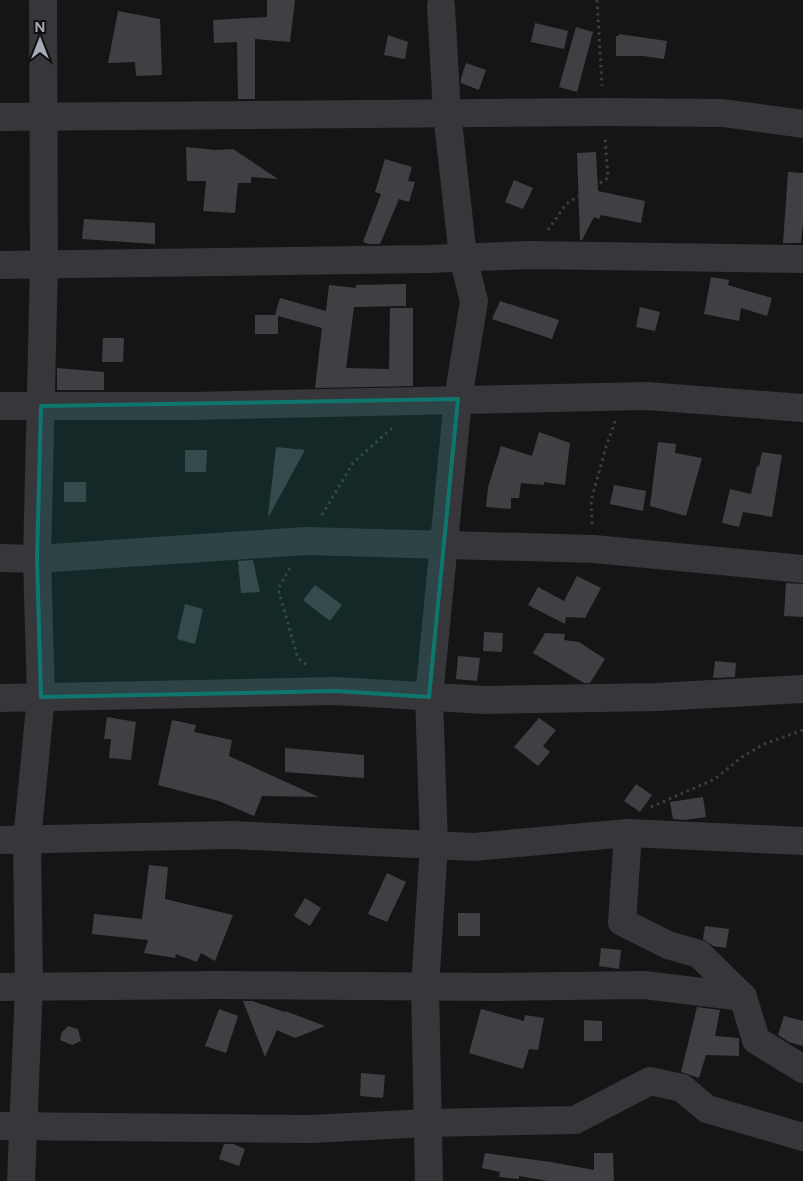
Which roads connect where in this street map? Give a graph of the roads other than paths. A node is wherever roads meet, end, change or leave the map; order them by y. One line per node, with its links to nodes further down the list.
1 (43, 0): 4 (street)
2 (442, 6): 3 (street)
3 (447, 113): 4 (street); 6 (street); 7 (street)
4 (45, 116): 5 (street); 10 (street)
5 (0, 117)
6 (803, 124)
7 (463, 258): 8 (street); 10 (street); 11 (street)
8 (803, 259)
9 (0, 264): 10 (street)
10 (44, 264): 13 (street)
11 (458, 399): 13 (street); 14 (street); 15 (street)
12 (0, 406): 13 (street)
13 (41, 406): 17 (street)
14 (803, 408)
15 (444, 545): 17 (street); 18 (street); 21 (street)
16 (0, 558): 17 (street)
17 (37, 558): 20 (street)
18 (803, 569)
19 (803, 689): 21 (street)
20 (42, 697): 21 (street); 22 (street); 25 (street)
21 (429, 697): 27 (street)
22 (0, 698)
23 (628, 833): 26 (street); 27 (street); 31 (street)
24 (0, 840): 25 (street)
25 (27, 840): 27 (street); 28 (street)
26 (803, 841)
27 (434, 845): 30 (street)
28 (29, 986): 29 (street); 30 (street); 34 (street)
29 (0, 987)
30 (425, 987): 31 (street); 33 (street)
31 (743, 997): 32 (street)
32 (803, 1069)
33 (428, 1123): 34 (street); 35 (street); 37 (street)
34 (11, 1126): 36 (street)
35 (803, 1138)
36 (14, 1168)
37 (429, 1181)

